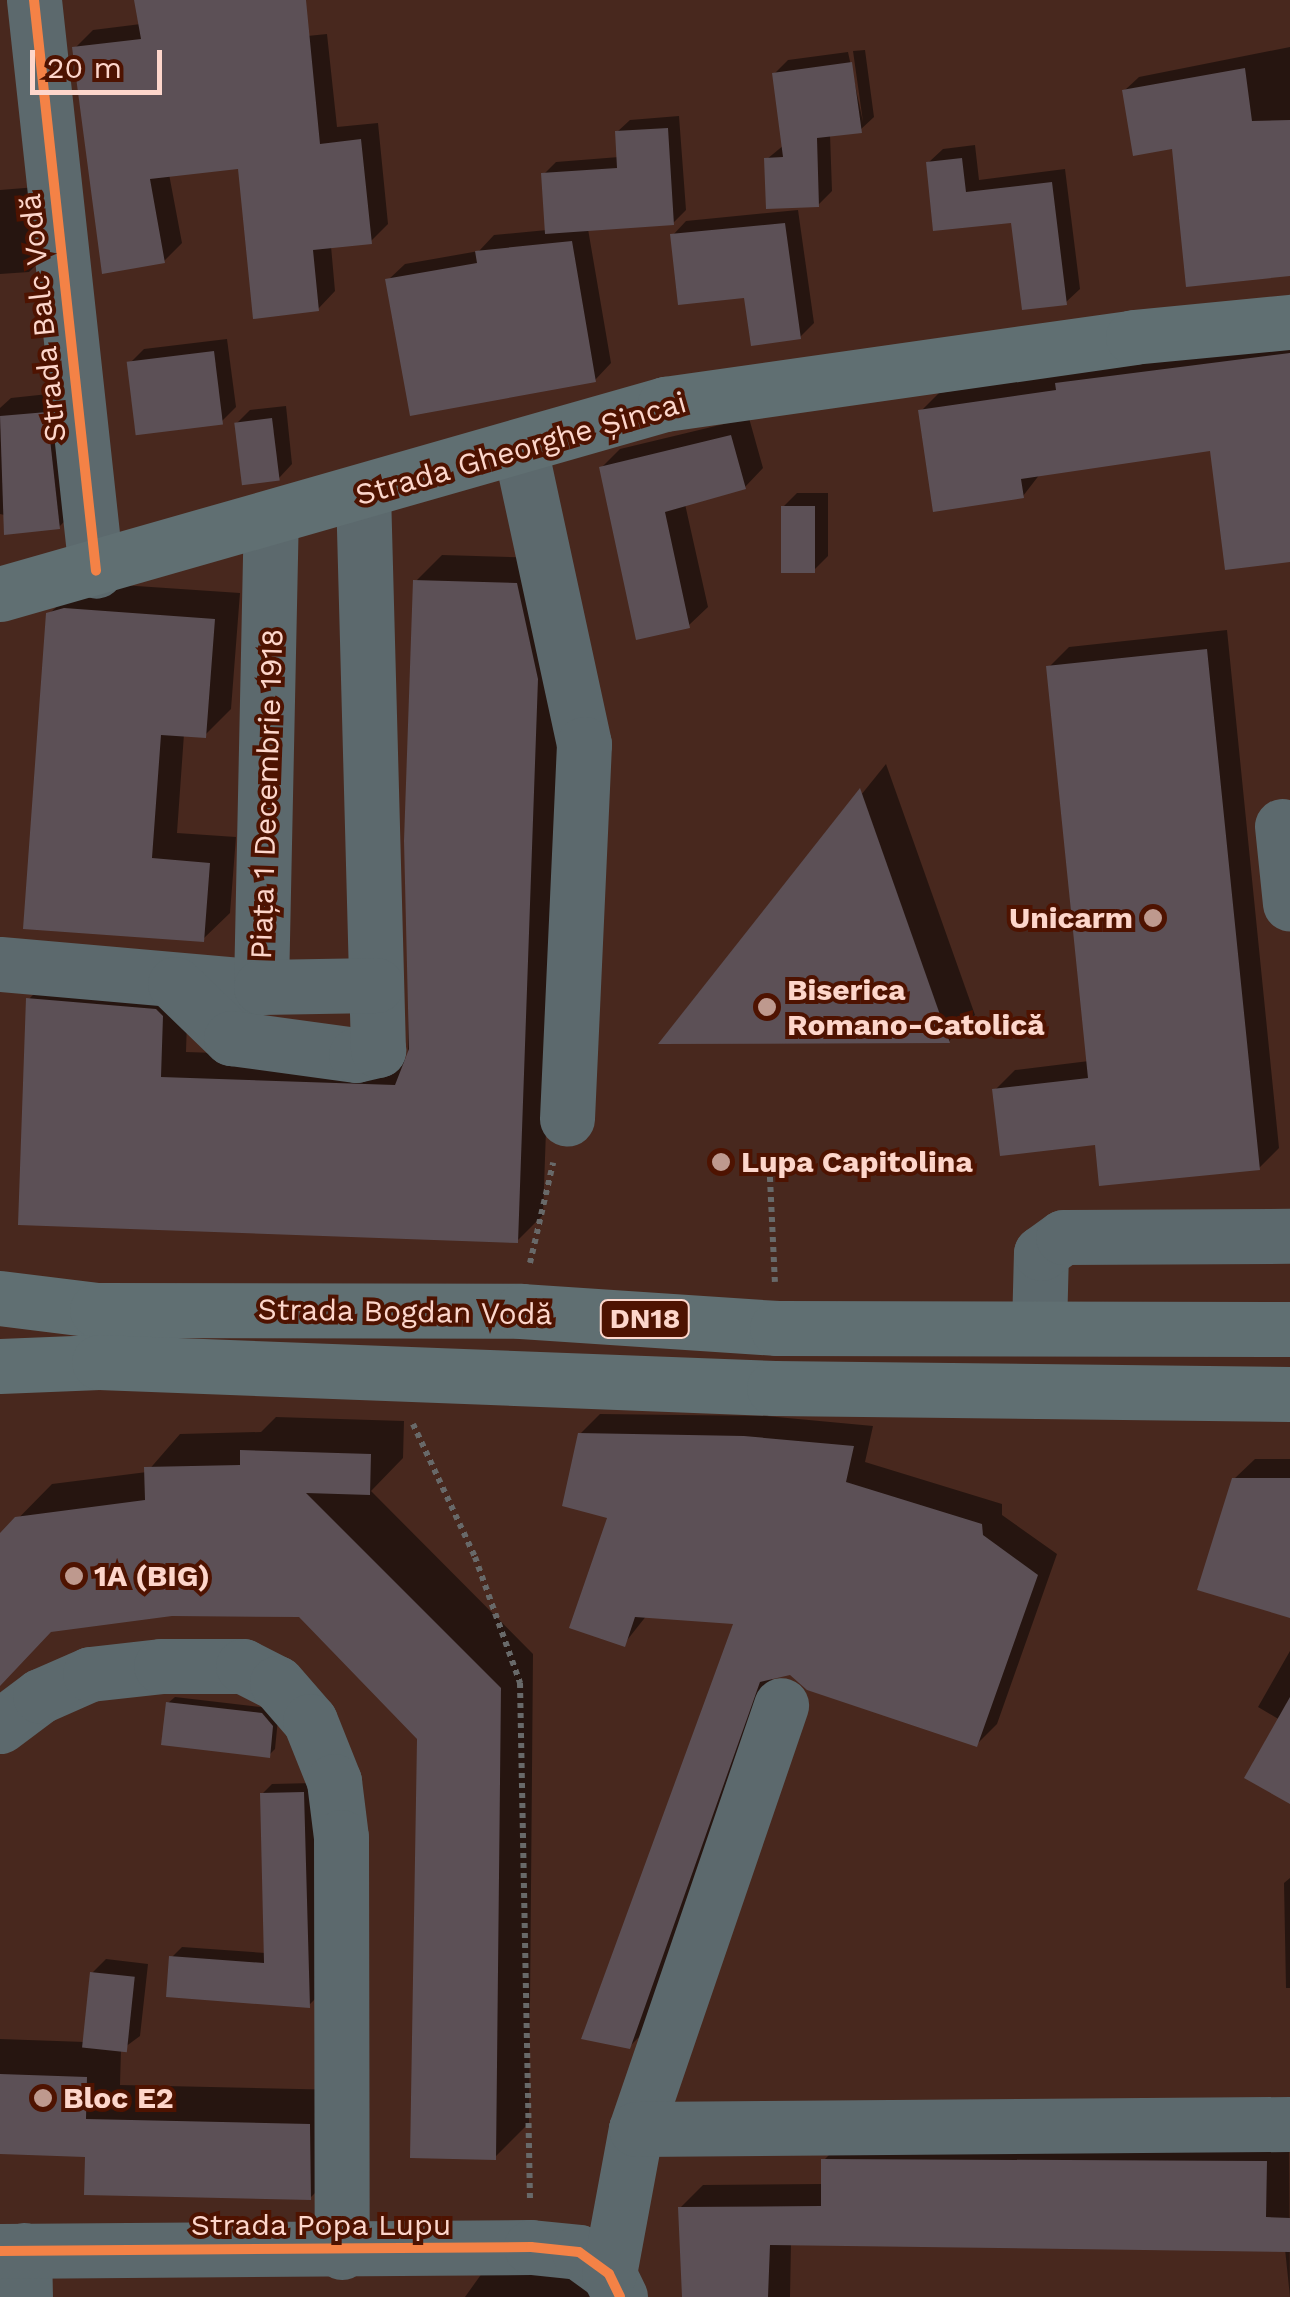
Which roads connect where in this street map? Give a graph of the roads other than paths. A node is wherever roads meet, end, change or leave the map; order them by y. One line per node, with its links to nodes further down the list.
1 (34, 0): 6 (street, Strada Balc Vodă)
2 (1290, 322): 3 (main road, Strada Gheorghe Șincai)
3 (520, 448): 4 (main road, Strada Gheorghe Șincai); 14 (street)
4 (363, 493): 5 (main road, Strada Gheorghe Șincai); 12 (street)
5 (271, 520): 6 (main road, Strada Gheorghe Șincai); 13 (street, Piața 1 Decembrie 1918)
6 (96, 571): 7 (main road, Strada Gheorghe Șincai)
7 (0, 594)
8 (1282, 826): 9 (street)
9 (1290, 904)
10 (0, 964): 11 (street, Piața 1 Decembrie 1918)
11 (175, 984): 12 (street); 13 (street, Piața 1 Decembrie 1918)
12 (376, 984): 13 (street)
13 (261, 987)
14 (567, 1120)
15 (1290, 1236): 17 (street)
16 (0, 1298): 17 (main road, Strada Bogdan Vodă / DN18)
17 (1038, 1328): 18 (main road, Strada Bogdan Vodă / DN18)
18 (1290, 1329)
19 (0, 1366): 20 (main road, Strada Bogdan Vodă / DN18)
20 (1290, 1394)
21 (781, 1704): 24 (street)
22 (0, 1726): 25 (street)
23 (1290, 2124): 24 (street)
24 (636, 2129): 27 (street)
25 (342, 2252): 26 (street, Strada Popa Lupu); 27 (street, Strada Popa Lupu)
26 (16, 2266)
27 (614, 2286)

